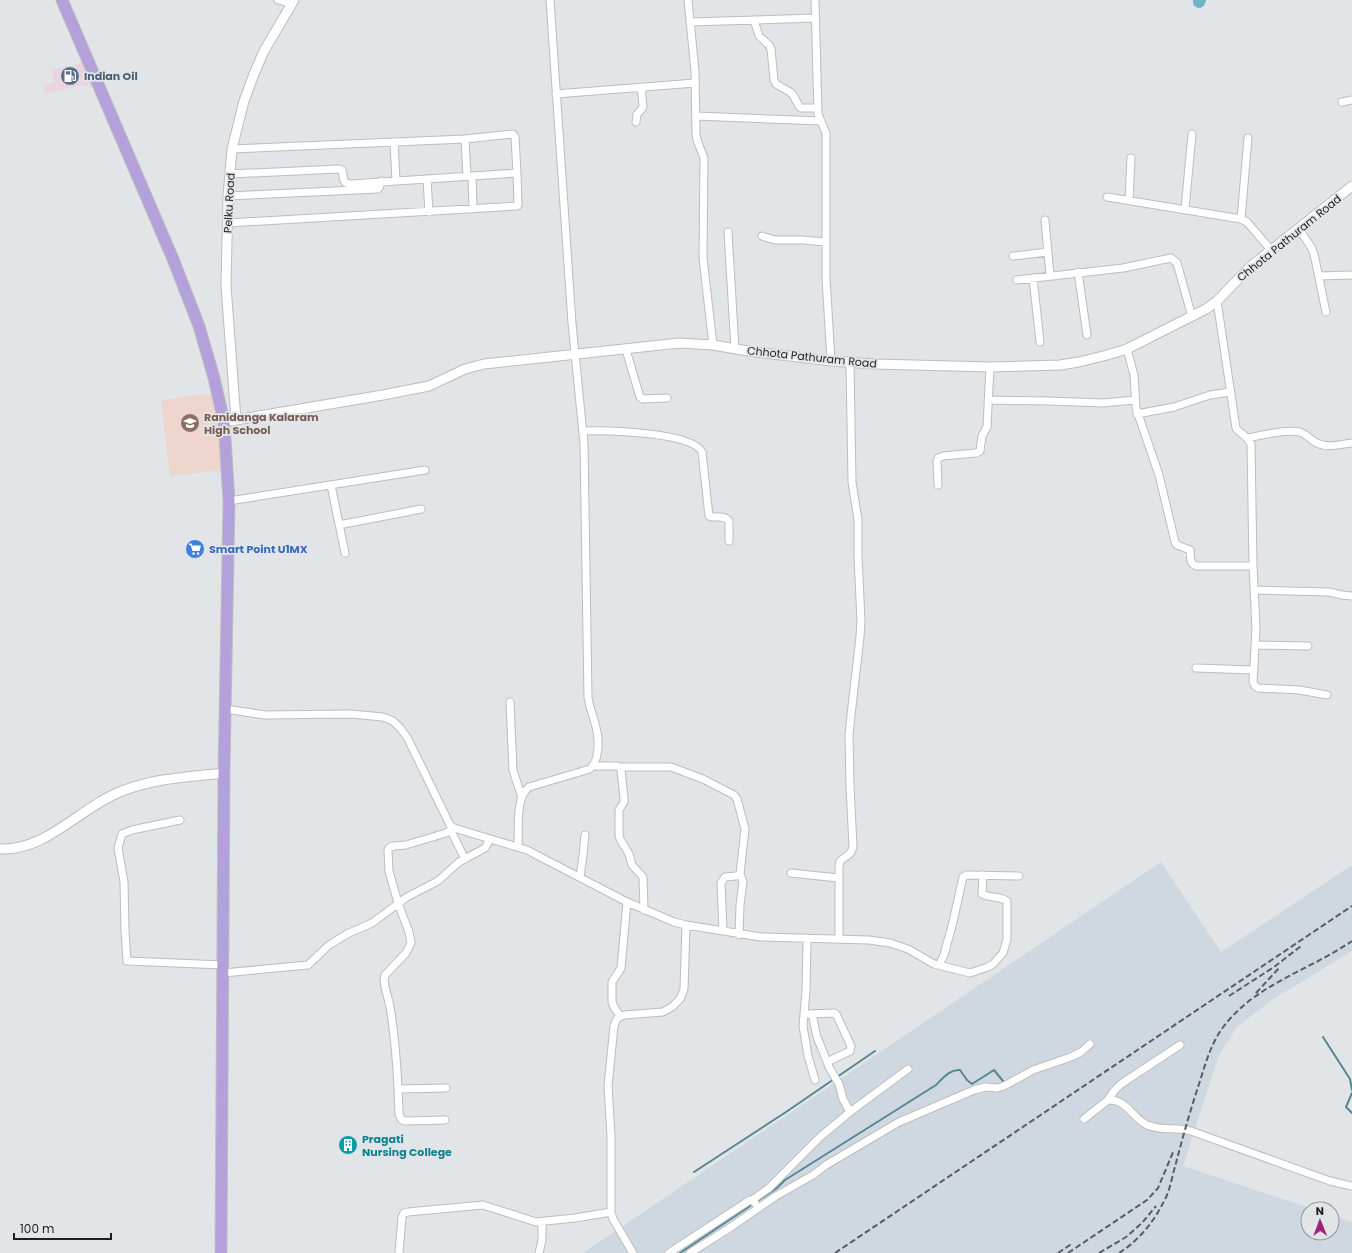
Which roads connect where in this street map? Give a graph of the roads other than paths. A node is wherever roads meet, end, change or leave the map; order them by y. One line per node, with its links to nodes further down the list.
1 (62, 0): 73 (highway)
2 (278, 0): 6 (street)
3 (550, 0): 12 (street)
4 (688, 0): 9 (street)
5 (815, 0): 7 (street)
6 (293, 2): 23 (street, Pelku Road)
7 (816, 18): 8 (street); 15 (street)
8 (754, 20): 9 (street); 15 (street)
9 (690, 22): 10 (street)
10 (695, 83): 11 (street); 16 (street)
11 (641, 87): 12 (street); 18 (street)
12 (556, 94): 63 (street)
13 (1352, 100): 14 (street)
14 (1342, 102)
15 (818, 108): 17 (street)
16 (696, 116): 17 (street); 59 (street)
17 (821, 121): 44 (street)
18 (636, 122)
19 (1192, 134): 36 (street)
20 (465, 138): 22 (street); 25 (street); 27 (street)
21 (1248, 138): 38 (street)
22 (394, 142): 23 (street); 29 (street)
23 (232, 149): 26 (street, Pelku Road)
24 (1131, 158): 34 (street)
25 (517, 173): 27 (street); 35 (street)
26 (230, 174): 30 (street); 32 (street, Pelku Road)
27 (470, 176): 28 (street); 35 (street)
28 (427, 179): 29 (street); 37 (street)
29 (396, 181): 30 (street)
30 (381, 182): 32 (street)
31 (1352, 186): 41 (street, Chhota Pathuram Road)
32 (228, 196): 40 (street, Pelku Road)
33 (1107, 196): 34 (street)
34 (1129, 200): 36 (street)
35 (473, 209): 37 (street)
36 (1185, 209): 38 (street)
37 (429, 212): 40 (street)
38 (1241, 219): 45 (street)
39 (1045, 220): 46 (street)
40 (228, 223): 72 (street, Pelku Road)
41 (1299, 229): 45 (street, Chhota Pathuram Road); 51 (street)
42 (728, 232): 60 (street)
43 (762, 236): 44 (street)
44 (826, 242): 64 (street)
45 (1271, 250): 54 (street, Chhota Pathuram Road)
46 (1048, 252): 47 (street); 50 (street)
47 (1013, 256)
48 (1078, 272): 50 (street); 56 (street); 57 (street)
49 (1352, 275): 51 (street)
50 (1050, 276): 52 (street)
51 (1319, 276): 55 (street)
52 (1033, 278): 53 (street); 58 (street)
53 (1017, 280)
54 (1217, 301): 56 (street, Chhota Pathuram Road); 67 (street)
55 (1326, 312)
56 (1192, 317): 61 (street, Chhota Pathuram Road)
57 (1087, 335)
58 (1040, 342)
59 (713, 345): 60 (street, Chhota Pathuram Road); 62 (street, Chhota Pathuram Road)
60 (735, 349): 64 (street, Chhota Pathuram Road)
61 (1127, 349): 66 (street, Chhota Pathuram Road); 70 (street)
62 (626, 350): 63 (street, Chhota Pathuram Road); 68 (street)
63 (575, 355): 72 (street, Chhota Pathuram Road); 74 (street)
64 (831, 361): 65 (street, Chhota Pathuram Road)
65 (850, 362): 66 (street, Chhota Pathuram Road); 111 (street)
66 (990, 366): 69 (street)
67 (1230, 392): 71 (street); 75 (street)
68 (667, 398)
69 (988, 400): 70 (street); 79 (street)
70 (1135, 400): 71 (street)
71 (1137, 414): 85 (street)
72 (236, 420): 73 (street, Chhota Pathuram Road)
73 (224, 422): 80 (highway)
74 (583, 431): 83 (street); 95 (street)
75 (1248, 438): 76 (street); 85 (street)
76 (1352, 443)
77 (425, 470): 78 (street)
78 (332, 485): 80 (street); 82 (street)
79 (938, 485)
80 (229, 501): 94 (highway)
81 (421, 509): 82 (street)
82 (339, 525): 84 (street)
83 (729, 541)
84 (345, 553)
85 (1253, 566): 86 (street)
86 (1254, 590): 87 (street); 88 (street)
87 (1352, 596)
88 (1256, 645): 89 (street); 91 (street)
89 (1308, 646)
90 (1196, 668): 91 (street)
91 (1253, 670): 92 (street)
92 (1327, 695)
93 (510, 702): 98 (street)
94 (225, 709): 97 (highway); 100 (street)
95 (593, 766): 96 (street); 98 (street)
96 (620, 767): 107 (street); 114 (street)
97 (224, 773): 104 (street); 121 (highway)
98 (521, 795): 103 (street)
99 (180, 820): 121 (street)
100 (453, 830): 102 (street); 105 (street); 113 (street)
101 (585, 835): 110 (street)
102 (490, 839): 103 (street); 105 (street)
103 (518, 846): 110 (street)
104 (0, 849)
105 (465, 859): 113 (street)
106 (791, 873): 111 (street)
107 (740, 874): 116 (street); 117 (street)
108 (983, 875): 109 (street); 120 (street); 120 (street)
109 (1019, 876)
110 (580, 877): 112 (street)
111 (838, 878): 119 (street)
112 (627, 902): 114 (street); 123 (street)
113 (398, 903): 121 (street); 130 (street)
114 (644, 910): 115 (street)
115 (686, 925): 116 (street); 123 (street)
116 (723, 931): 117 (street)
117 (739, 935): 118 (street)
118 (807, 938): 119 (street); 122 (street)
119 (839, 938): 120 (street)
120 (939, 965)
121 (223, 969): 139 (highway)
122 (808, 1014): 126 (street); 126 (street); 128 (street)
123 (620, 1016): 137 (street)
124 (1090, 1044): 136 (street)
125 (1180, 1045): 131 (street)
126 (827, 1062): 132 (street)
127 (908, 1069): 132 (street)
128 (815, 1080)
129 (446, 1088): 130 (street)
130 (398, 1089): 134 (street)
131 (1108, 1100): 133 (street); 135 (street)
132 (850, 1112): 136 (street)
133 (1084, 1119)
134 (445, 1120)
135 (1352, 1186)
136 (754, 1203): 143 (street); 144 (street)
137 (611, 1212): 138 (street); 142 (street)
138 (542, 1222): 140 (street); 141 (street)
139 (220, 1253)
140 (399, 1253)
141 (539, 1253)
142 (633, 1253)
143 (669, 1253)
144 (690, 1253)

